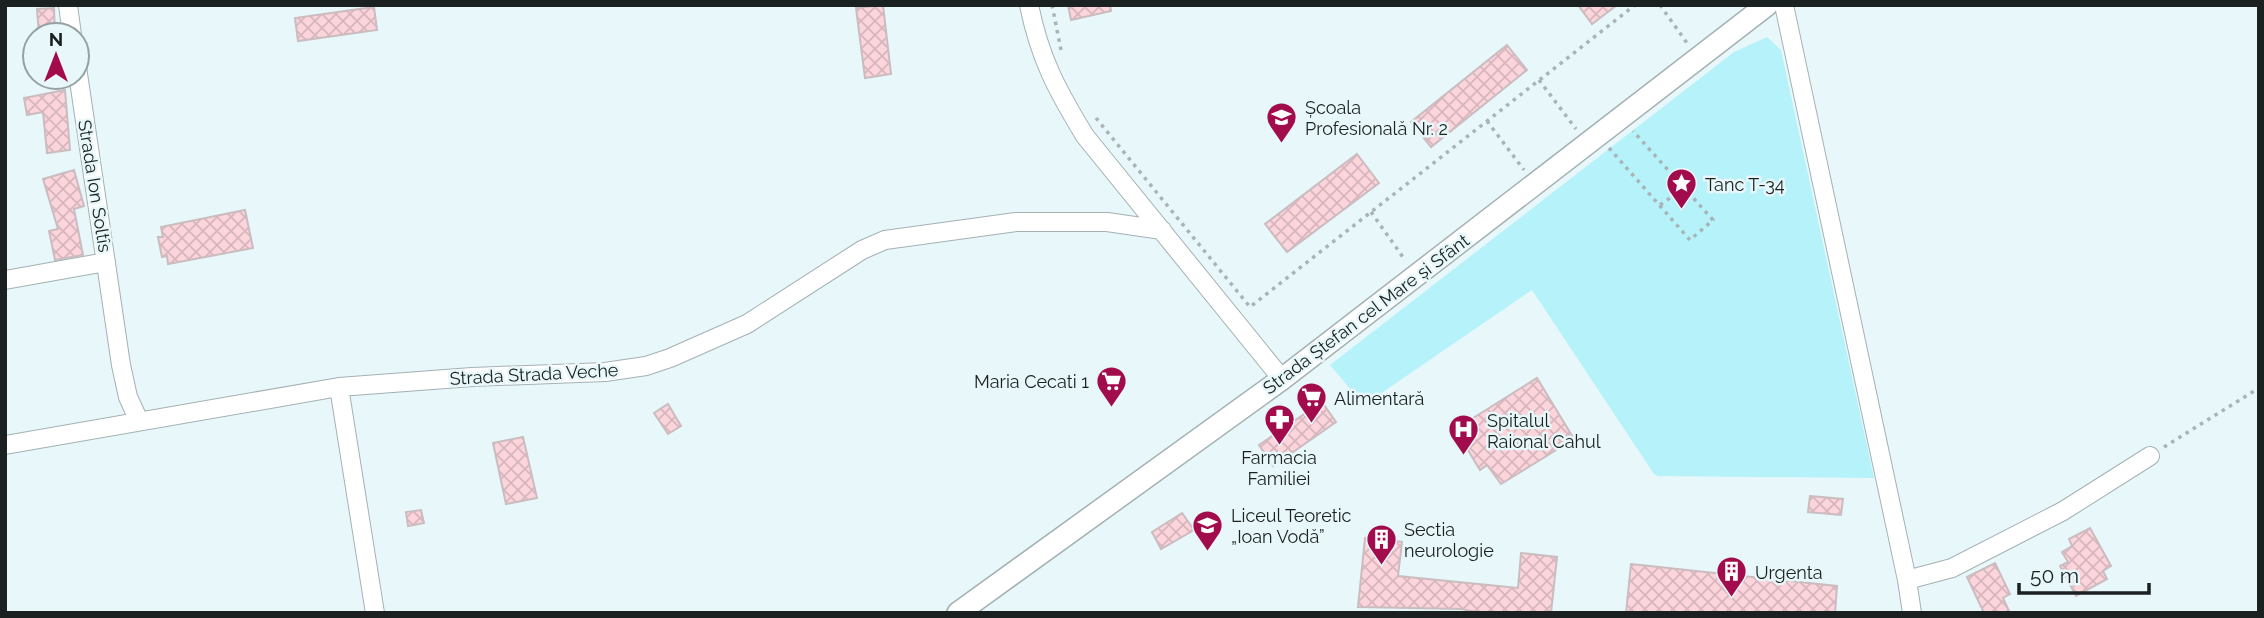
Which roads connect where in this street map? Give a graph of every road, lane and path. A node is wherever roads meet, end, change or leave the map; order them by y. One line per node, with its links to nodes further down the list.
1 (1029, 5): 19 (street)
2 (1052, 5): 7 (path)
3 (1635, 5): 9 (path)
4 (1660, 5): 8 (path)
5 (1767, 5): 8 (main road, Strada Ștefan cel Mare și Sfânt)
6 (1784, 5): 29 (street)
7 (1062, 52)
8 (1698, 59): 12 (main road, Strada Ștefan cel Mare și Sfânt)
9 (1539, 80): 13 (path); 14 (path)
10 (81, 91): 20 (street, Strada Ion Soltîs)
11 (1090, 111): 18 (path)
12 (1621, 118): 14 (main road, Strada Ștefan cel Mare și Sfânt); 16 (path)
13 (1487, 121): 15 (path); 18 (path)
14 (1593, 140): 15 (main road, Strada Ștefan cel Mare și Sfânt); 17 (path)
15 (1535, 186): 21 (main road, Strada Ștefan cel Mare și Sfânt)
16 (1684, 188): 17 (path); 17 (path)
17 (1660, 205)
18 (1371, 212): 21 (path)
19 (1162, 230): 23 (street); 24 (street, Strada Strada Veche)
20 (106, 262): 22 (street); 26 (street)
21 (1416, 276): 23 (main road, Strada Ștefan cel Mare și Sfânt)
22 (5, 279)
23 (1282, 379): 31 (main road, Strada Ștefan cel Mare și Sfânt)
24 (339, 387): 26 (street, Strada Strada Veche); 30 (street)
25 (2259, 388): 28 (path)
26 (139, 421): 27 (street, Strada Strada Veche)
27 (5, 445)
28 (2150, 456): 29 (street)
29 (1907, 580): 32 (street)
30 (375, 613)
31 (958, 613)
32 (1912, 613)

